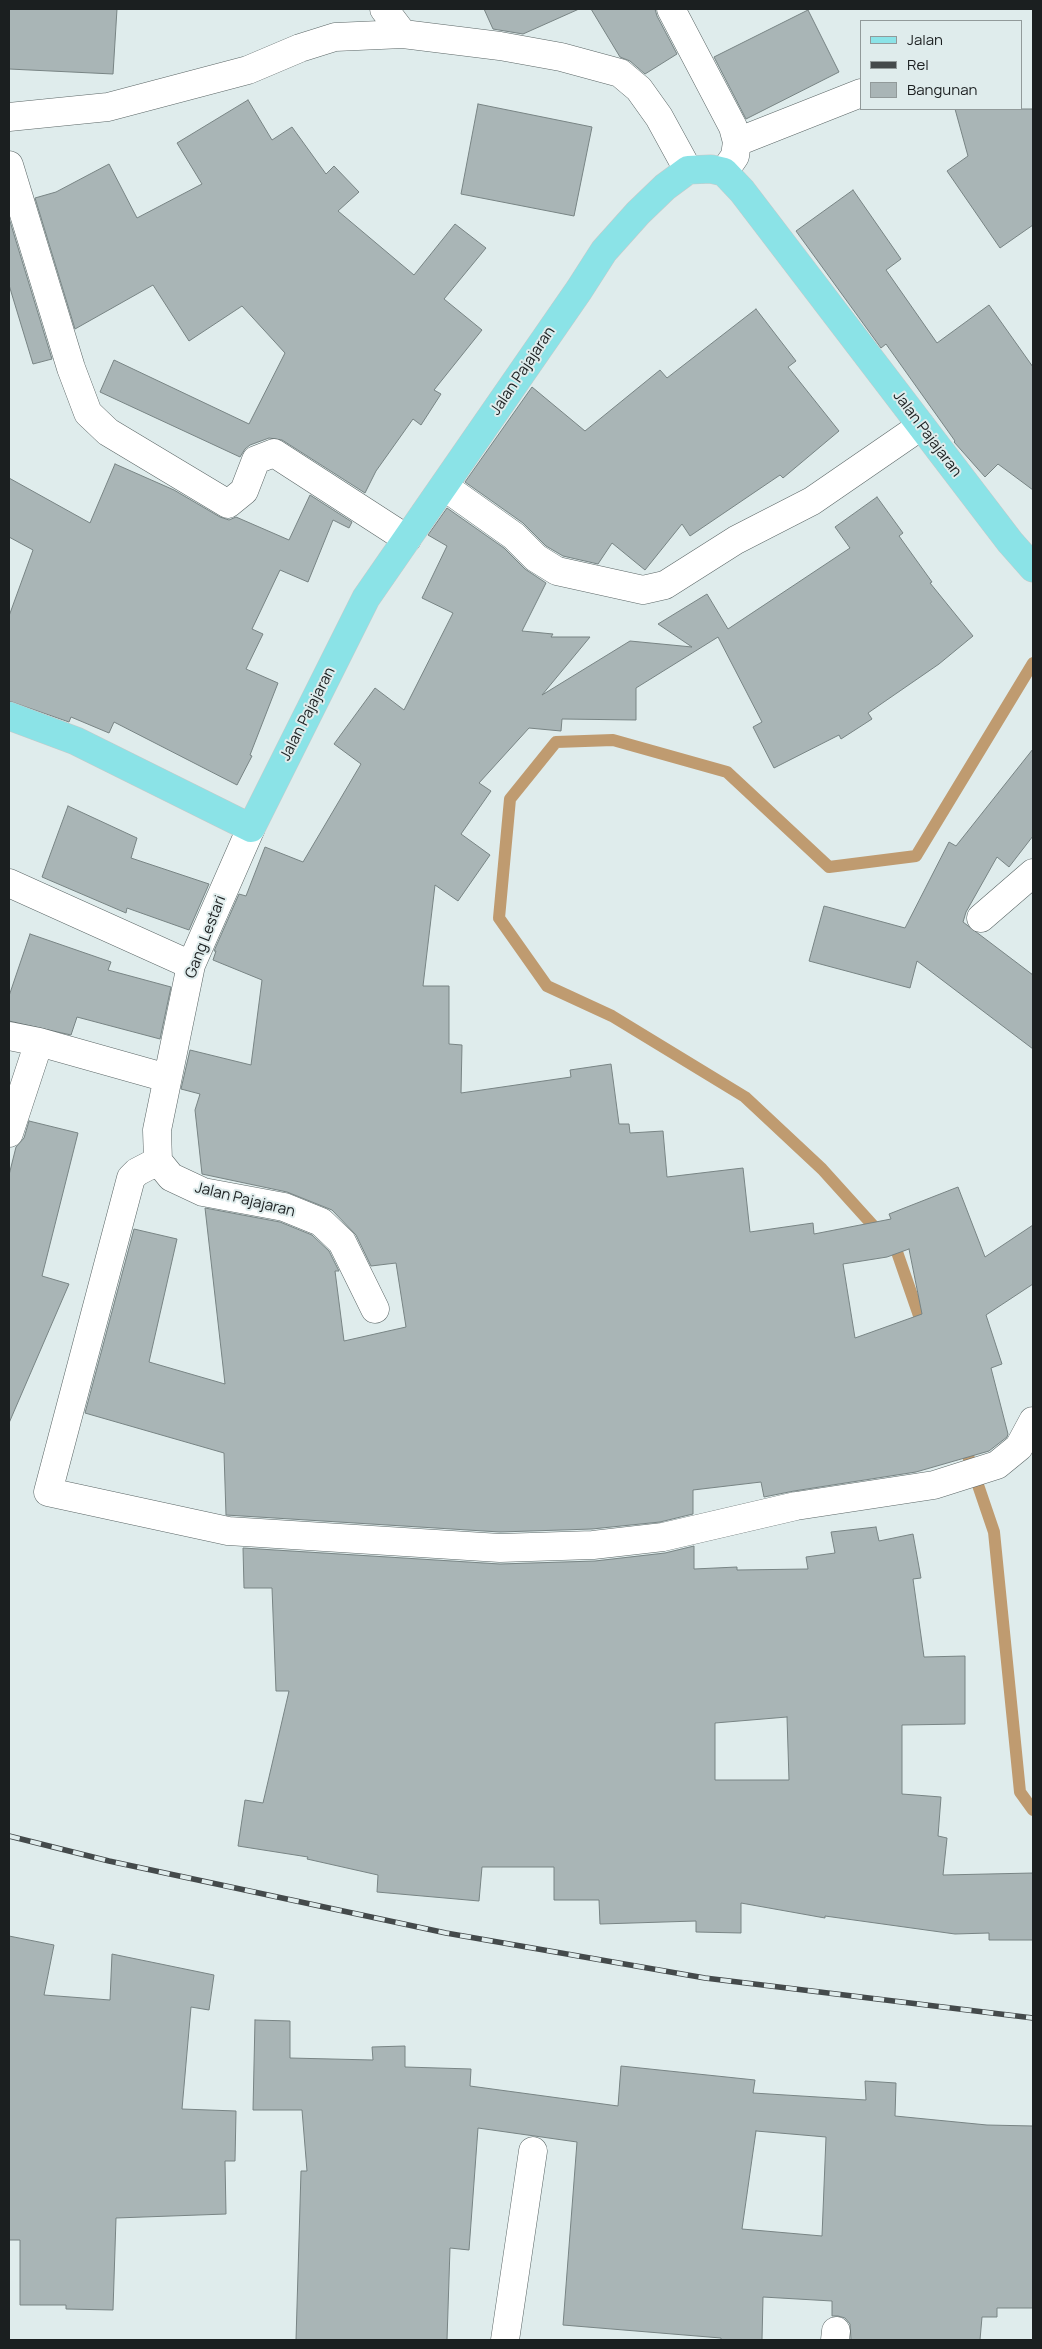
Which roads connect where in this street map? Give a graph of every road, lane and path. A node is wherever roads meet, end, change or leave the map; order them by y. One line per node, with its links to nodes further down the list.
1 (384, 9): 3 (street)
2 (671, 9): 6 (street)
3 (403, 34): 5 (street); 8 (street)
4 (860, 93): 6 (street)
5 (9, 117)
6 (737, 142): 9 (street)
7 (9, 165): 12 (street)
8 (688, 170): 9 (main road); 11 (main road, Jalan Pajajaran)
9 (724, 172): 10 (main road, Jalan Pajajaran)
10 (921, 426): 11 (street); 13 (main road, Jalan Pajajaran)
11 (444, 487): 12 (main road, Jalan Pajajaran)
12 (407, 539): 15 (main road, Jalan Pajajaran)
13 (1033, 568)
14 (9, 716): 15 (main road)
15 (251, 828): 19 (street, Gang Lestari)
16 (1033, 873): 18 (street)
17 (9, 883): 19 (street)
18 (981, 918)
19 (191, 965): 22 (street, Gang Lestari)
20 (9, 1036): 21 (street)
21 (39, 1042): 22 (street); 23 (street)
22 (167, 1078): 24 (street)
23 (9, 1133)
24 (158, 1161): 25 (street, Jalan Pajajaran); 26 (street)
25 (374, 1309)
26 (1033, 1421)
27 (533, 2151): 28 (street)
28 (505, 2340)

